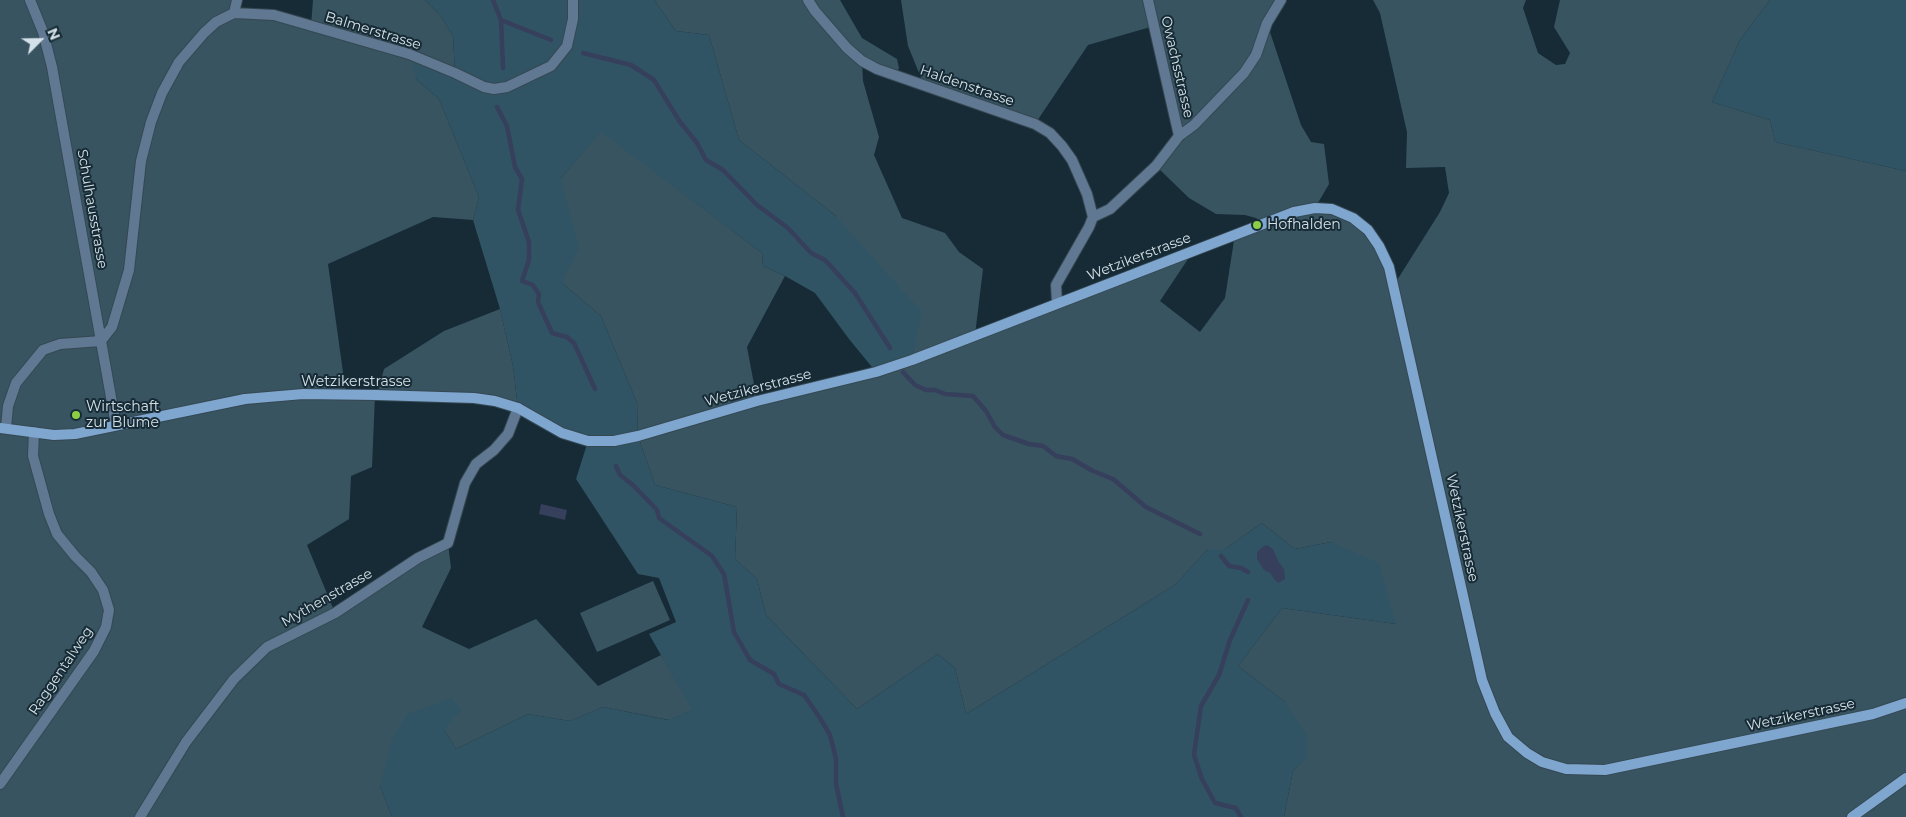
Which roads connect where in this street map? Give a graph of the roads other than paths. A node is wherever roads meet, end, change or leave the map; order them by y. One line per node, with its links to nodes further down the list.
1 (30, 0): 11 (street, Schulhausstrasse)
2 (237, 0): 7 (street)
3 (573, 0): 7 (street, Balmerstrasse)
4 (808, 0): 9 (street, Haldenstrasse)
5 (1148, 0): 8 (street, Owachsstrasse)
6 (1281, 0): 8 (street)
7 (234, 13): 11 (street)
8 (1179, 136): 9 (street, Owachsstrasse)
9 (1093, 217): 10 (street)
10 (1058, 303): 12 (street, Wetzikerstrasse); 16 (street, Wetzikerstrasse)
11 (101, 341): 13 (street, Schulhausstrasse); 14 (street)
12 (518, 408): 13 (street, Wetzikerstrasse); 19 (street, Mythenstrasse)
13 (116, 425): 15 (street, Wetzikerstrasse)
14 (3, 428): 15 (street, Wetzikerstrasse)
15 (34, 432): 18 (street, Raggentalweg)
16 (1906, 703)
17 (1906, 778): 20 (street)
18 (0, 784)
19 (140, 817)
20 (1852, 817)

